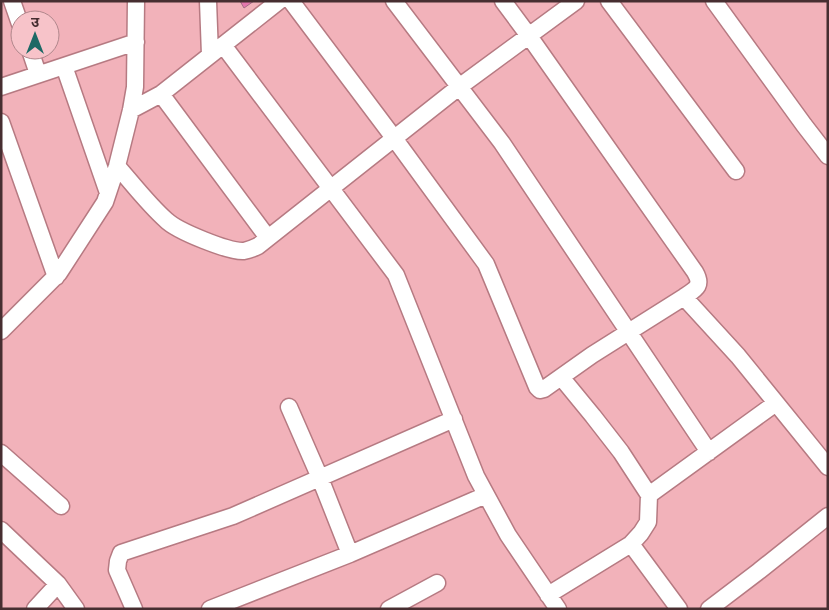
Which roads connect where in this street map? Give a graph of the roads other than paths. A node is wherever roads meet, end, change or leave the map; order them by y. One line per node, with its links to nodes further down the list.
1 (136, 1): 11 (street)
2 (208, 1): 12 (street)
3 (279, 1): 12 (street)
4 (291, 1): 21 (street)
5 (394, 1): 17 (street)
6 (503, 1): 10 (street)
7 (576, 1): 10 (street)
8 (609, 1): 24 (street)
9 (714, 1): 22 (street)
10 (529, 36): 17 (street); 29 (street)
11 (136, 42): 14 (street); 19 (street)
12 (216, 50): 18 (street); 25 (street)
13 (33, 60): 15 (street)
14 (64, 66): 15 (street); 26 (street)
15 (38, 74): 16 (street)
16 (1, 87)
17 (459, 87): 21 (street); 31 (street)
18 (161, 94): 19 (street); 27 (street)
19 (131, 110): 23 (street)
20 (1, 122): 28 (street)
21 (394, 138): 25 (street); 32 (street)
22 (828, 156)
23 (117, 166): 26 (street); 27 (street)
24 (736, 171)
25 (330, 188): 27 (street); 35 (street)
26 (108, 193): 28 (street)
27 (268, 238)
28 (56, 277): 30 (street)
29 (684, 297): 31 (street); 33 (street)
30 (1, 331)
31 (628, 332): 32 (street); 36 (street)
32 (561, 377): 41 (street)
33 (776, 403): 36 (street); 38 (street)
34 (289, 407): 39 (street)
35 (454, 419): 39 (street); 40 (street)
36 (709, 452): 41 (street)
37 (1, 453): 42 (street)
38 (828, 467)
39 (320, 478): 46 (street); 52 (street)
40 (486, 495): 46 (street); 49 (street)
41 (649, 495): 45 (street)
42 (61, 506)
43 (828, 516): 57 (street)
44 (1, 530): 48 (street)
45 (632, 544): 49 (street); 56 (street)
46 (350, 554): 53 (street)
47 (436, 583): 54 (street)
48 (58, 584): 50 (street); 51 (street)
49 (548, 595): 55 (street)
50 (35, 609)
51 (76, 609)
52 (134, 609)
53 (210, 609)
54 (389, 609)
55 (558, 609)
56 (679, 609)
57 (709, 609)

